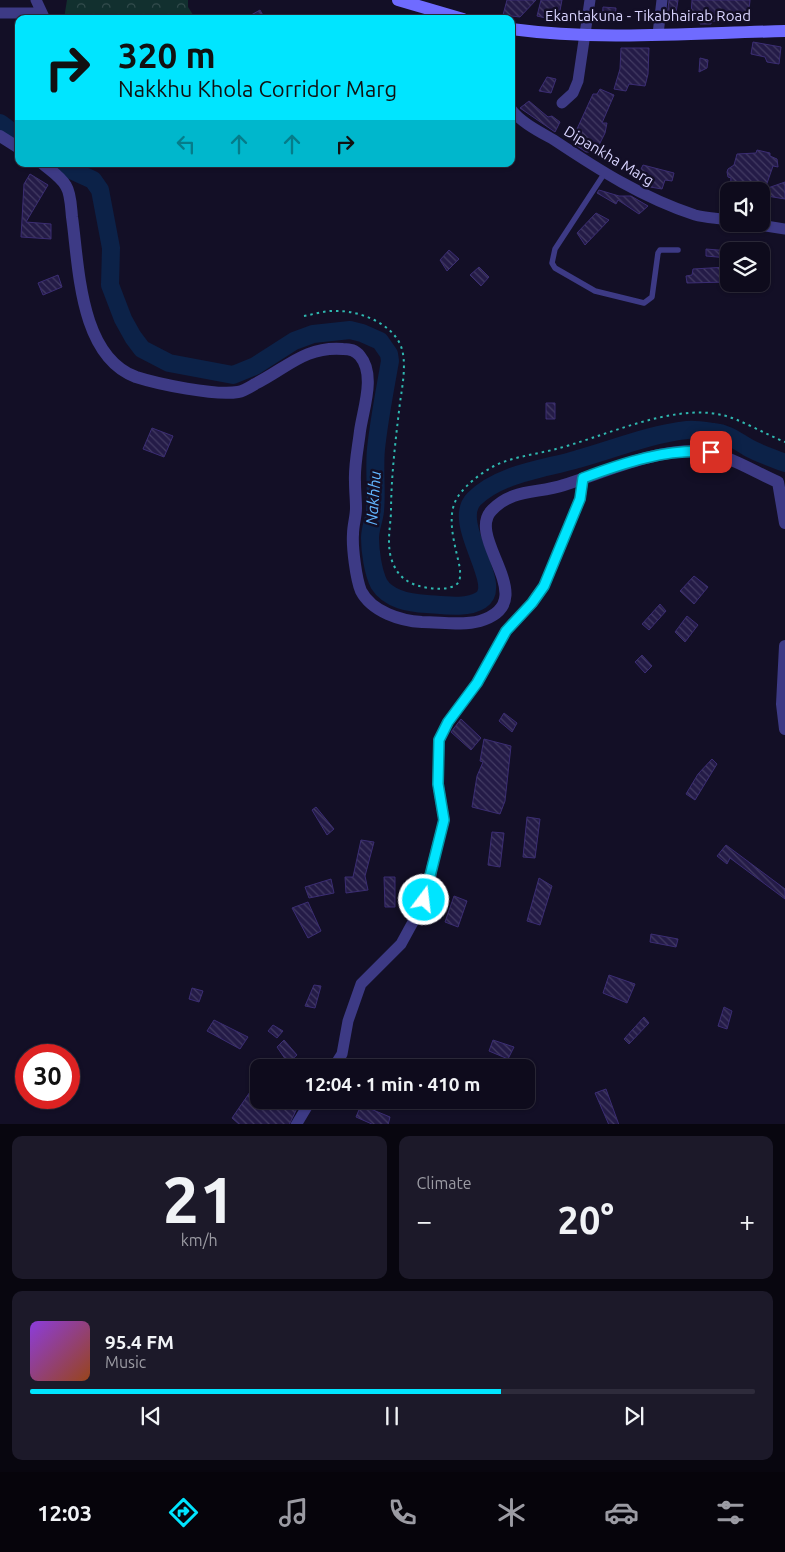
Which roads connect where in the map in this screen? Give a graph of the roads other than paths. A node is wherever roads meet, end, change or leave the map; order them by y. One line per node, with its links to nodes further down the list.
1 (36, 0): 7 (street)
2 (398, 0): 8 (main road)
3 (590, 0): 12 (street)
4 (662, 0): 11 (street)
5 (0, 13): 6 (street)
6 (29, 15)
7 (43, 15)
8 (449, 15)
9 (515, 30): 12 (main road, Ekantakuna - Tikabhairab Road)
10 (785, 31): 11 (main road, Ekantakuna - Tikabhairab Road)
11 (658, 34): 12 (main road, Ekantakuna - Tikabhairab Road)
12 (585, 35): 13 (street)
13 (562, 103)
14 (515, 112): 18 (street, Dipankha Marg)
15 (0, 136): 16 (street)
16 (15, 145)
17 (46, 167): 23 (street)
18 (604, 174): 19 (street, Dipankha Marg); 22 (lane)
19 (720, 219)
20 (770, 227): 21 (street)
21 (785, 229)
22 (678, 250)
23 (583, 478): 24 (street); 27 (street)
24 (785, 523)
25 (785, 646): 26 (street)
26 (785, 730)
27 (339, 1059)
28 (305, 1109): 29 (street)
29 (296, 1124)

